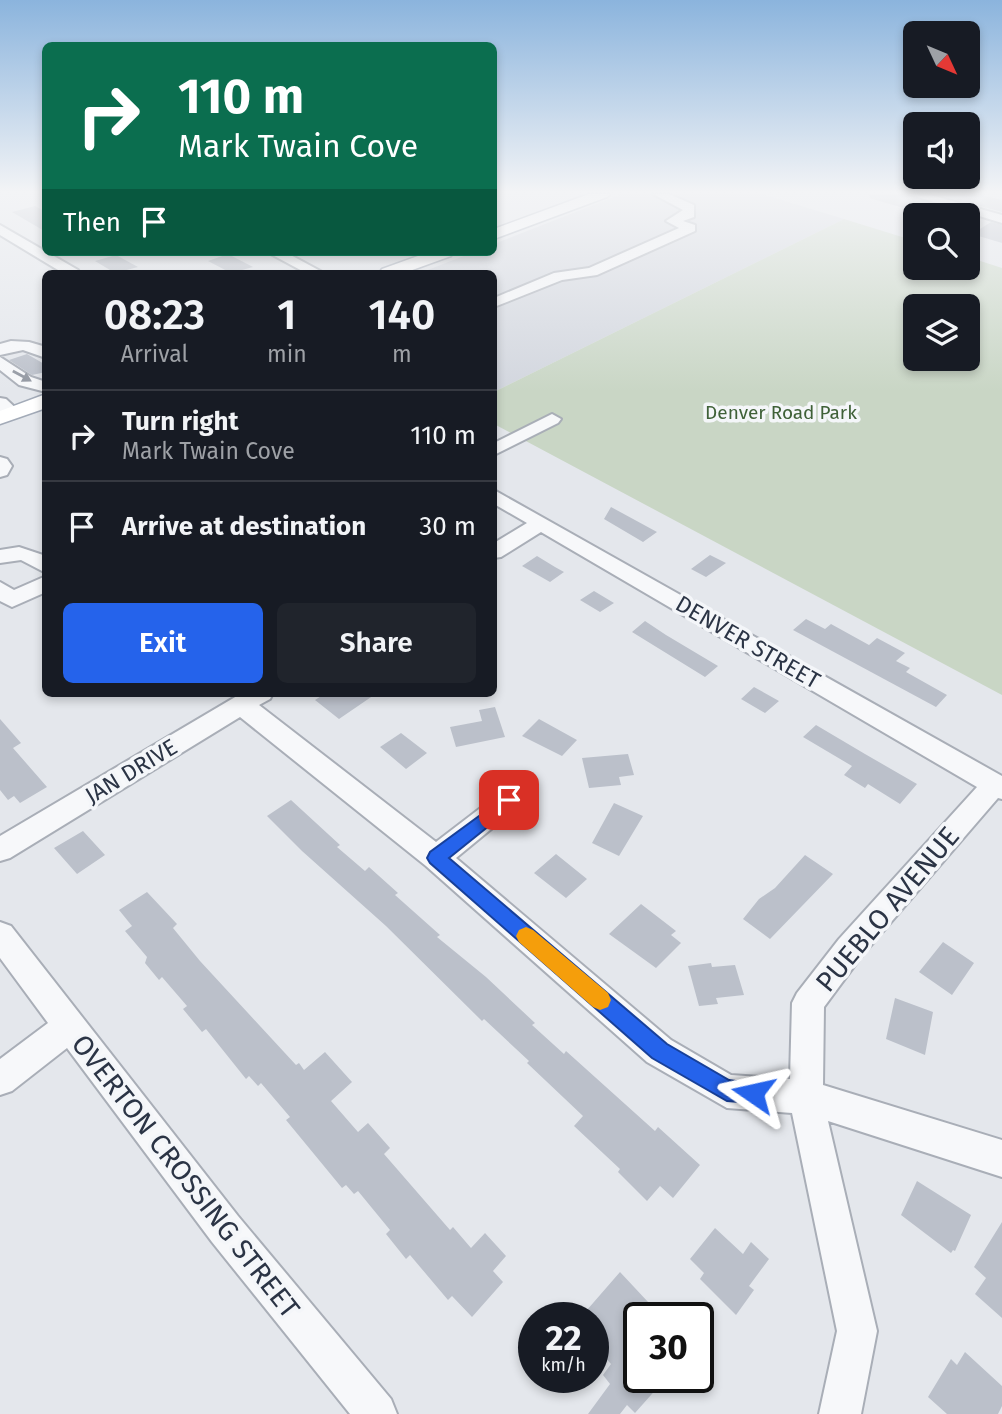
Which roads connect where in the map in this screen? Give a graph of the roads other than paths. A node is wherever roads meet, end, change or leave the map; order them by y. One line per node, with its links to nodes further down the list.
1 (51, 260): 5 (street)
2 (290, 260): 6 (street)
3 (423, 260): 7 (main road)
4 (619, 260): 8 (street)
5 (68, 270)
6 (311, 270)
7 (396, 270)
8 (497, 302)
9 (0, 350): 10 (street)
10 (42, 351)
11 (0, 362): 12 (street, one-way to 12)
12 (42, 400)
13 (42, 401): 14 (main road)
14 (4, 411)
15 (552, 419): 16 (street)
16 (497, 448)
17 (0, 463): 18 (street)
18 (0, 471)
19 (497, 498): 20 (street, DENVER STREET)
20 (541, 523): 21 (street); 27 (street, DENVER STREET)
21 (497, 550)
22 (0, 557): 23 (street)
23 (42, 563)
24 (42, 585): 25 (street)
25 (0, 589)
26 (251, 699): 29 (street, JAN DRIVE); 30 (street)
27 (998, 787): 34 (street, PUEBLO AVENUE)
28 (509, 800): 30 (street)
29 (0, 850)
30 (436, 858): 34 (street)
31 (0, 935): 32 (street, OVERTON CROSSING STREET)
32 (69, 1027): 33 (street); 36 (street, OVERTON CROSSING STREET)
33 (0, 1079)
34 (806, 1097): 35 (street); 37 (street, PUEBLO AVENUE)
35 (1002, 1159)
36 (376, 1414)
37 (840, 1414)

